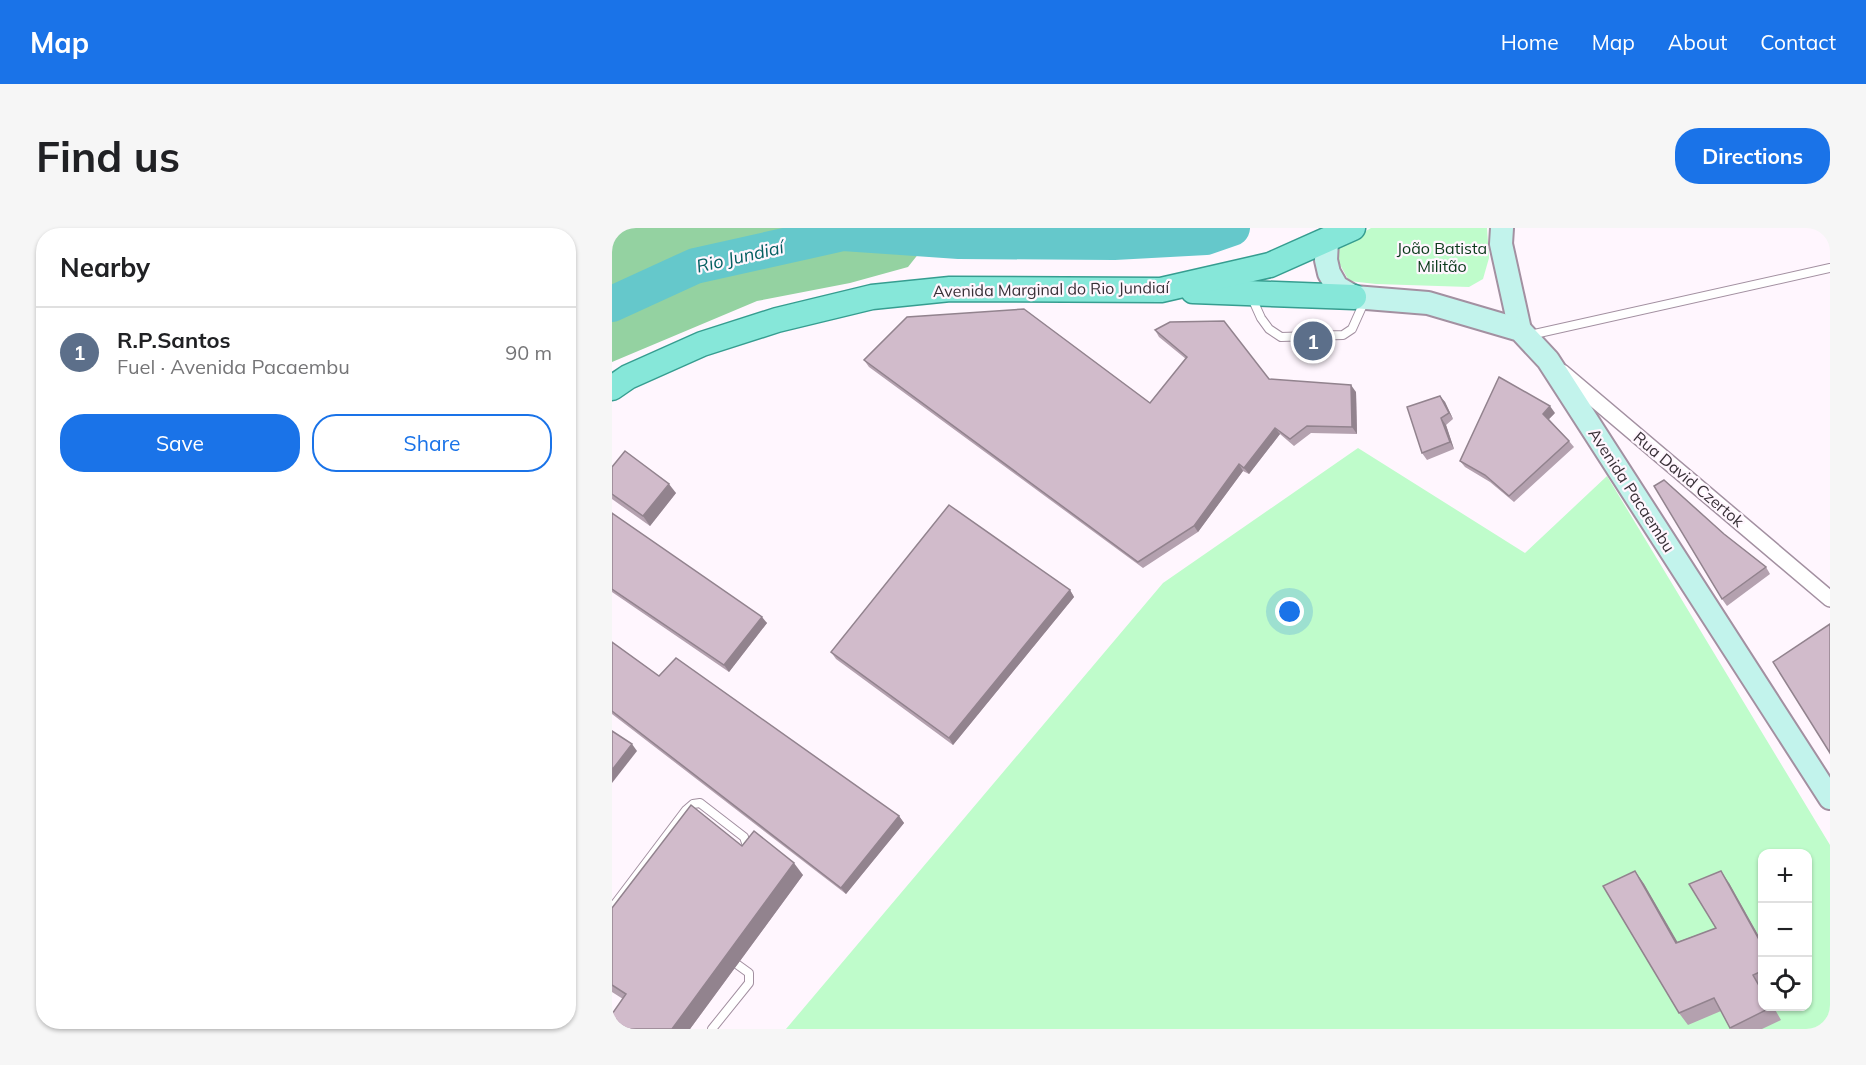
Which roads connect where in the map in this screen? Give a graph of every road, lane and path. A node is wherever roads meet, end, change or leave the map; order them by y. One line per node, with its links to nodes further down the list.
1 (1353, 228): 3 (main road, Avenida Marginal do Rio Jundiaí)
2 (1502, 228): 8 (main road)
3 (1330, 235): 5 (main road, Avenida Marginal do Rio Jundiaí); 7 (main road)
4 (1830, 268): 8 (lane)
5 (1161, 290): 6 (main road); 10 (main road, Avenida Marginal do Rio Jundiaí)
6 (1250, 293): 7 (main road); 7 (lane)
7 (1360, 298): 8 (main road, Avenida Pacaembu)
8 (1522, 333): 9 (main road, Avenida Pacaembu)
9 (1548, 360): 11 (street, Rua David Czertok); 12 (main road, Avenida Pacaembu)
10 (612, 387)
11 (1830, 599)
12 (1830, 798)
13 (738, 862): 14 (lane)
14 (612, 908)
15 (723, 954): 16 (lane)
16 (712, 1029)

